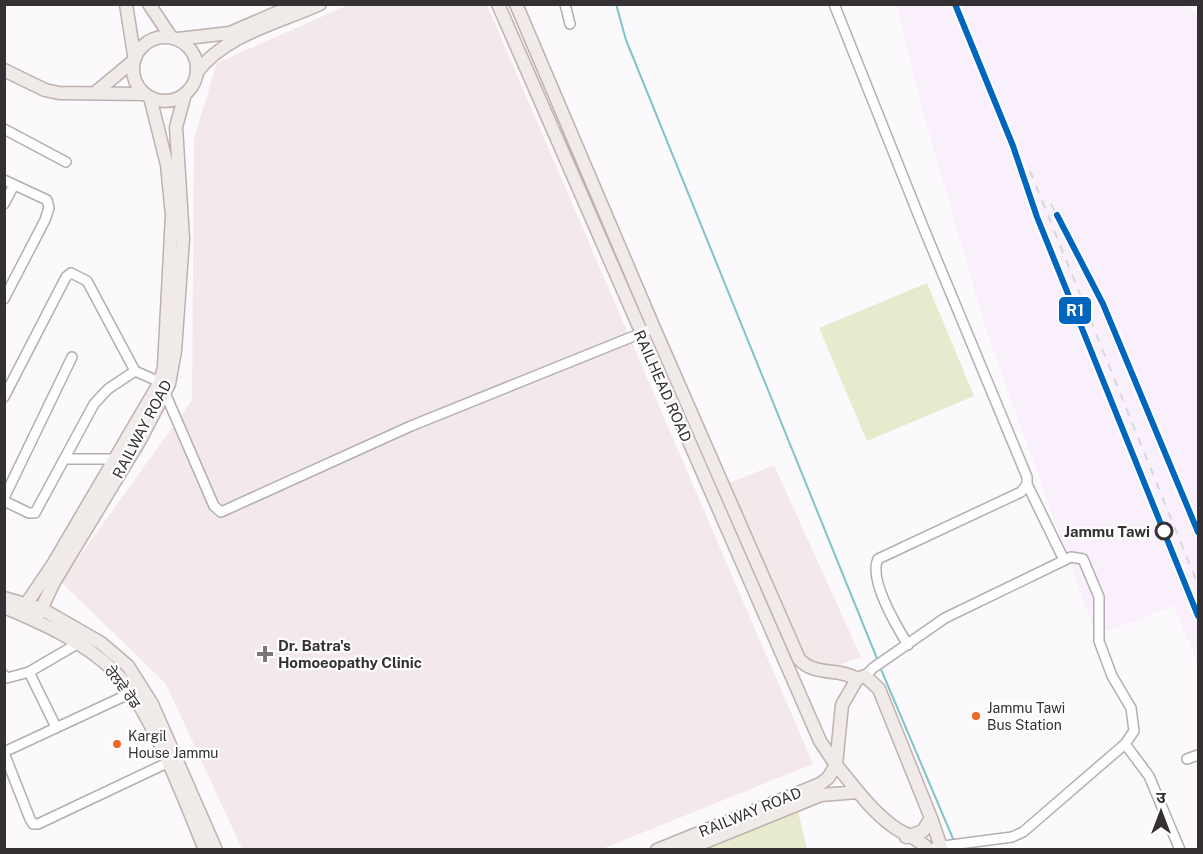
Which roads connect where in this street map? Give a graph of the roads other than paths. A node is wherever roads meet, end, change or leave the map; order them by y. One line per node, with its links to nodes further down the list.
1 (126, 4): 11 (main road)
2 (149, 4): 10 (main road)
3 (320, 4): 8 (main road)
4 (498, 4): 24 (main road, RAILHEAD ROAD)
5 (516, 4): 23 (main road, RAILHEAD ROAD)
6 (565, 4): 9 (street)
7 (834, 4): 33 (street)
8 (297, 10): 10 (main road); 13 (main road)
9 (570, 24)
10 (174, 38): 11 (main road); 13 (main road)
11 (133, 59): 14 (main road); 16 (main road)
12 (4, 70): 14 (main road)
13 (197, 72): 15 (main road)
14 (96, 92): 16 (main road)
15 (185, 94): 16 (main road); 27 (main road, RAILWAY ROAD)
16 (147, 95): 27 (main road)
17 (4, 129): 18 (street)
18 (66, 162)
19 (4, 180): 20 (street)
20 (14, 185): 21 (street); 22 (street)
21 (4, 204)
22 (4, 299)
23 (654, 328): 24 (street); 29 (main road, RAILHEAD ROAD)
24 (640, 334): 27 (street); 30 (main road, RAILHEAD ROAD)
25 (72, 357): 34 (street)
26 (135, 371): 27 (street); 28 (street); 31 (street)
27 (162, 388): 32 (main road); 39 (main road, RAILWAY ROAD)
28 (4, 398)
29 (705, 441): 30 (main road); 43 (main road, RAILHEAD ROAD)
30 (690, 446): 52 (main road, RAILHEAD ROAD)
31 (65, 459): 32 (street); 34 (street)
32 (114, 459): 38 (main road)
33 (1027, 484): 35 (street); 41 (street)
34 (4, 500)
35 (1064, 560): 41 (street); 47 (street)
36 (4, 598): 38 (main road)
37 (4, 607): 38 (main road)
38 (23, 608): 39 (main road)
39 (39, 615): 40 (main road, ਰੇਲਵੇ ਰੋਡ); 59 (main road)
40 (77, 644): 42 (street); 45 (main road, ਰੇਲਵੇ ਰੋਡ)
41 (908, 645): 43 (street)
42 (29, 672): 44 (street); 46 (street)
43 (865, 674): 52 (main road); 55 (main road)
44 (4, 675)
45 (131, 693): 46 (street); 51 (main road, ਰੇਲਵੇ ਰੋਡ)
46 (56, 727): 48 (street)
47 (1125, 744): 57 (street); 62 (street)
48 (4, 753): 51 (street)
49 (1198, 755): 50 (street)
50 (1187, 759)
51 (167, 762): 58 (main road, ਰੇਲਵੇ ਰੋਡ)
52 (836, 765): 53 (main road, RAILHEAD ROAD); 54 (main road, RAILWAY ROAD)
53 (858, 792): 54 (main road); 56 (main road, RAILHEAD ROAD)
54 (765, 812): 60 (main road, RAILWAY ROAD); 61 (main road)
55 (931, 818): 56 (main road); 57 (main road)
56 (906, 837): 57 (main road, RAILHEAD ROAD)
57 (938, 848)
58 (205, 849)
59 (216, 849)
60 (657, 849)
61 (685, 849)
62 (1180, 849)

